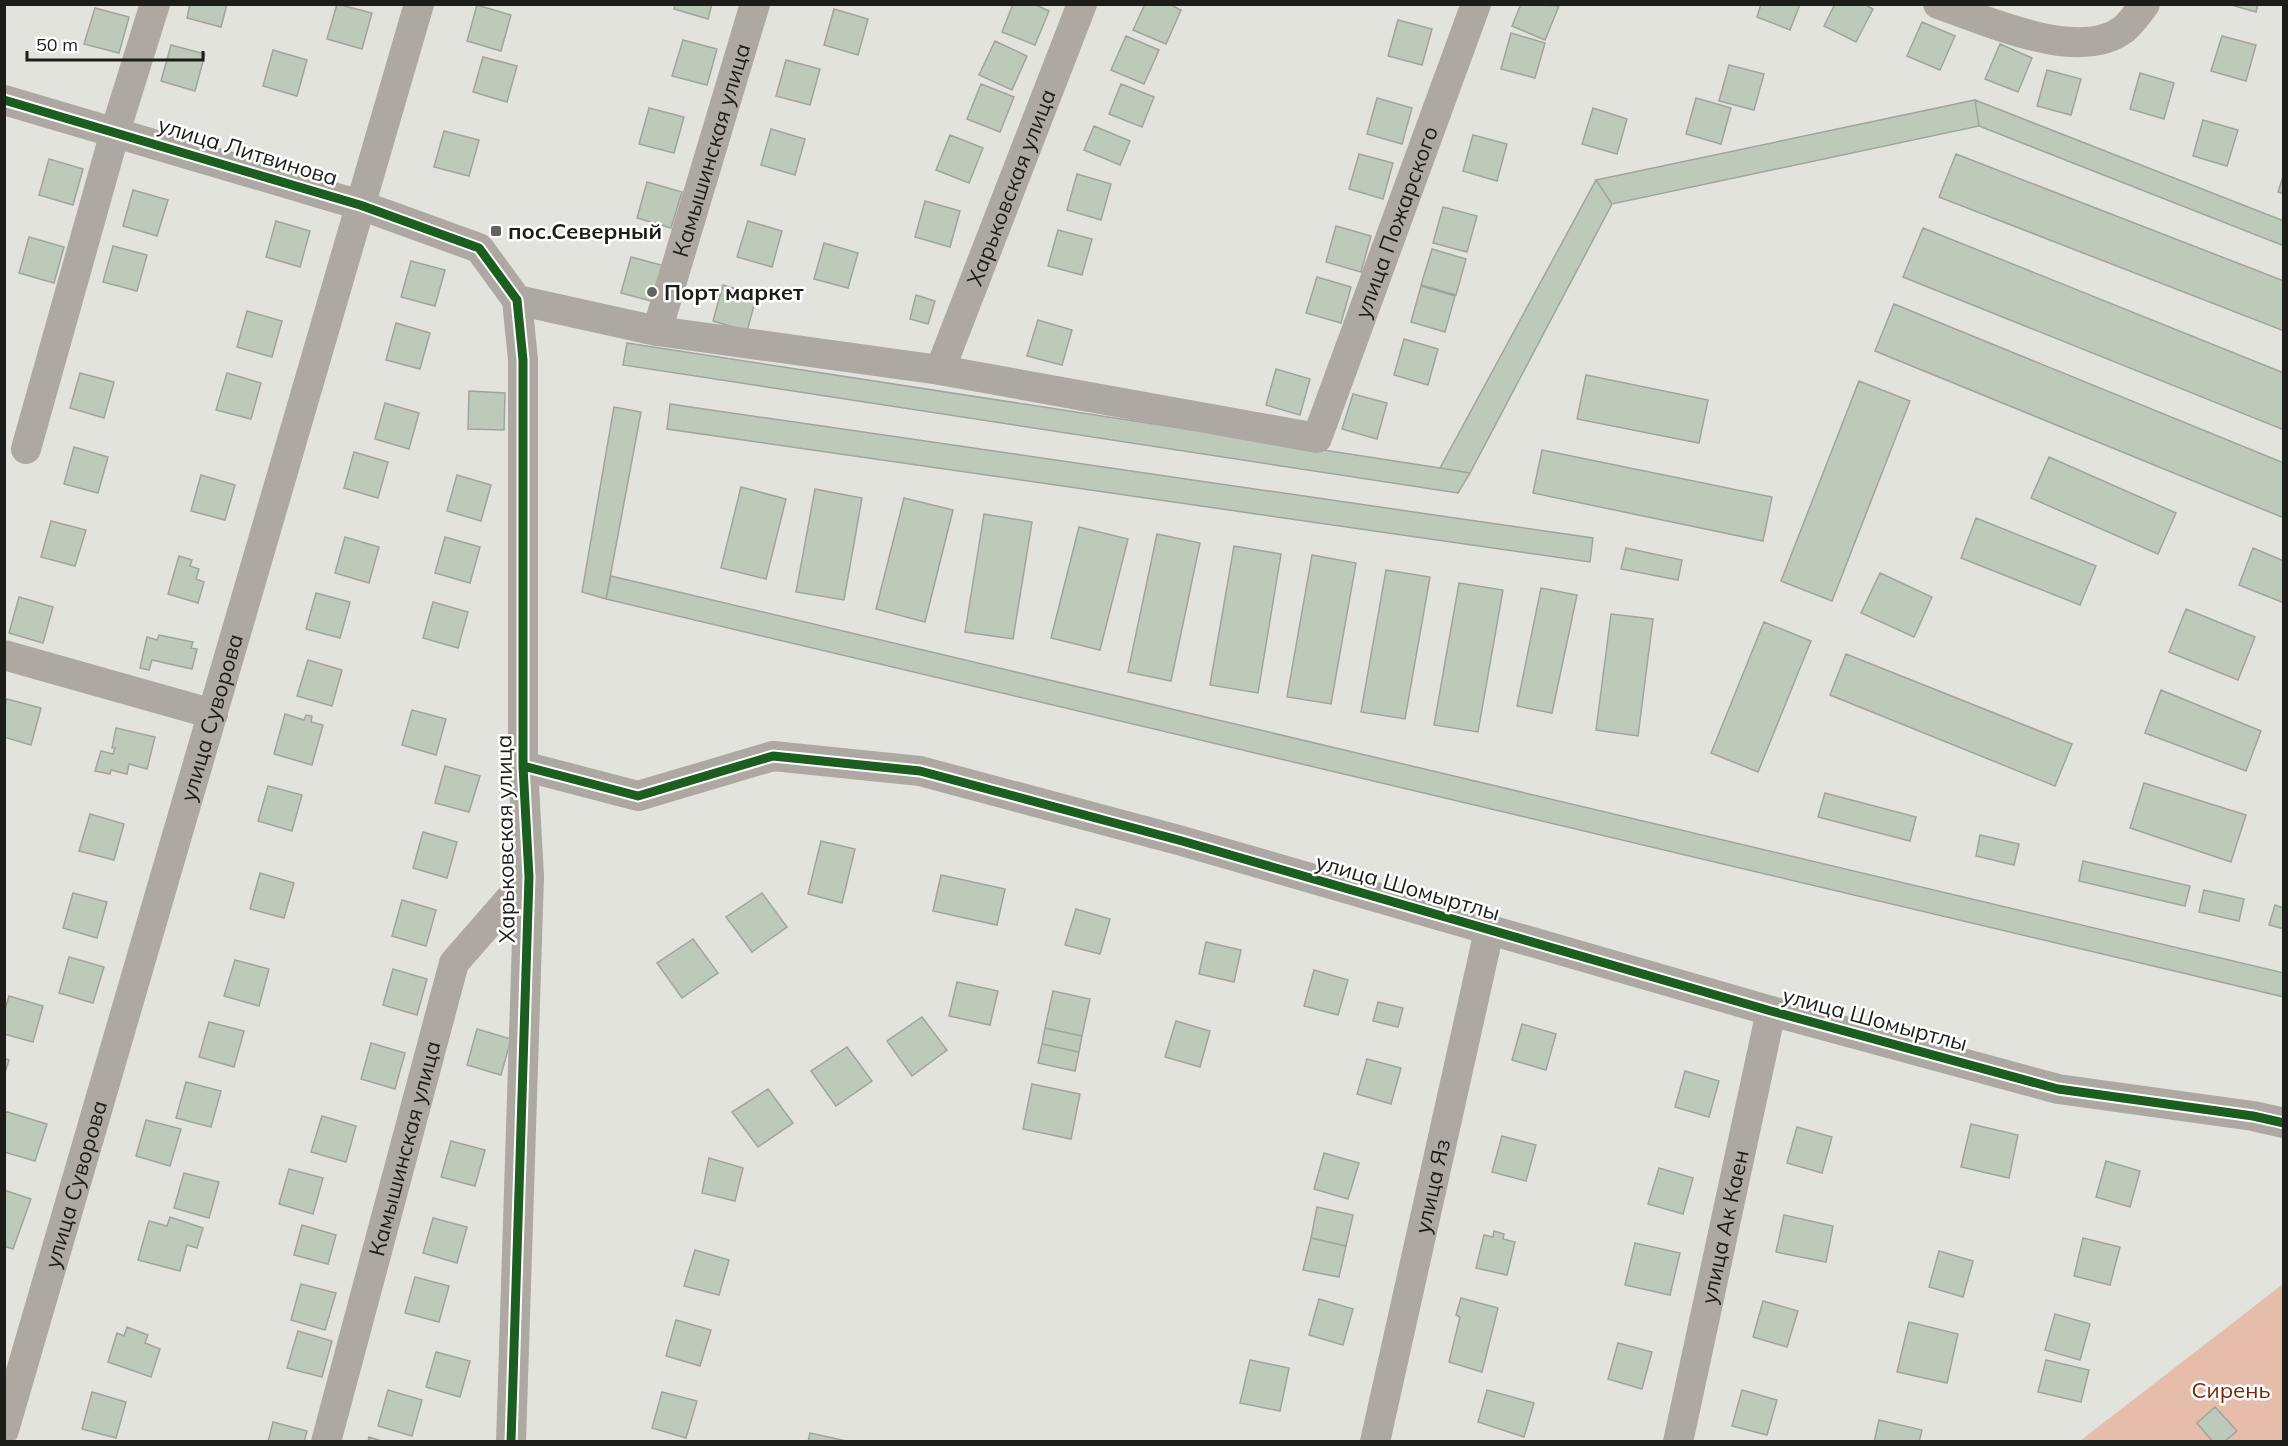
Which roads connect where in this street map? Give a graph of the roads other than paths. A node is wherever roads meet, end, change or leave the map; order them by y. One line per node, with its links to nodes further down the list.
1 (156, 4): 9 (street)
2 (419, 4): 10 (street, улица Суворова)
3 (755, 4): 12 (street, Камышинская улица)
4 (1082, 4): 13 (street, Харьковская улица)
5 (1476, 4): 13 (street, улица Пожарского)
6 (1938, 4): 7 (street)
7 (2145, 4)
8 (4, 100): 9 (street, улица Литвинова)
9 (115, 132): 10 (street, улица Литвинова); 14 (street)
10 (360, 205): 11 (street, улица Литвинова); 16 (street, улица Суворова)
11 (517, 300): 12 (street); 17 (street, Харьковская улица)
12 (657, 331): 13 (street)
13 (939, 370)
14 (26, 448)
15 (4, 655): 16 (street)
16 (213, 714): 22 (street, улица Суворова)
17 (523, 766): 18 (street, Харьковская улица); 19 (street, улица Шомыртлы)
18 (529, 877): 23 (street, Камышинская улица); 24 (street, Харьковская улица)
19 (1489, 931): 20 (street, улица Шомыртлы); 25 (street, улица Яз)
20 (1771, 1011): 21 (street, улица Шомыртлы); 26 (street, улица Ак Каен)
21 (2283, 1123)
22 (4, 1430)
23 (326, 1442)
24 (512, 1442)
25 (1375, 1442)
26 (1678, 1442)

